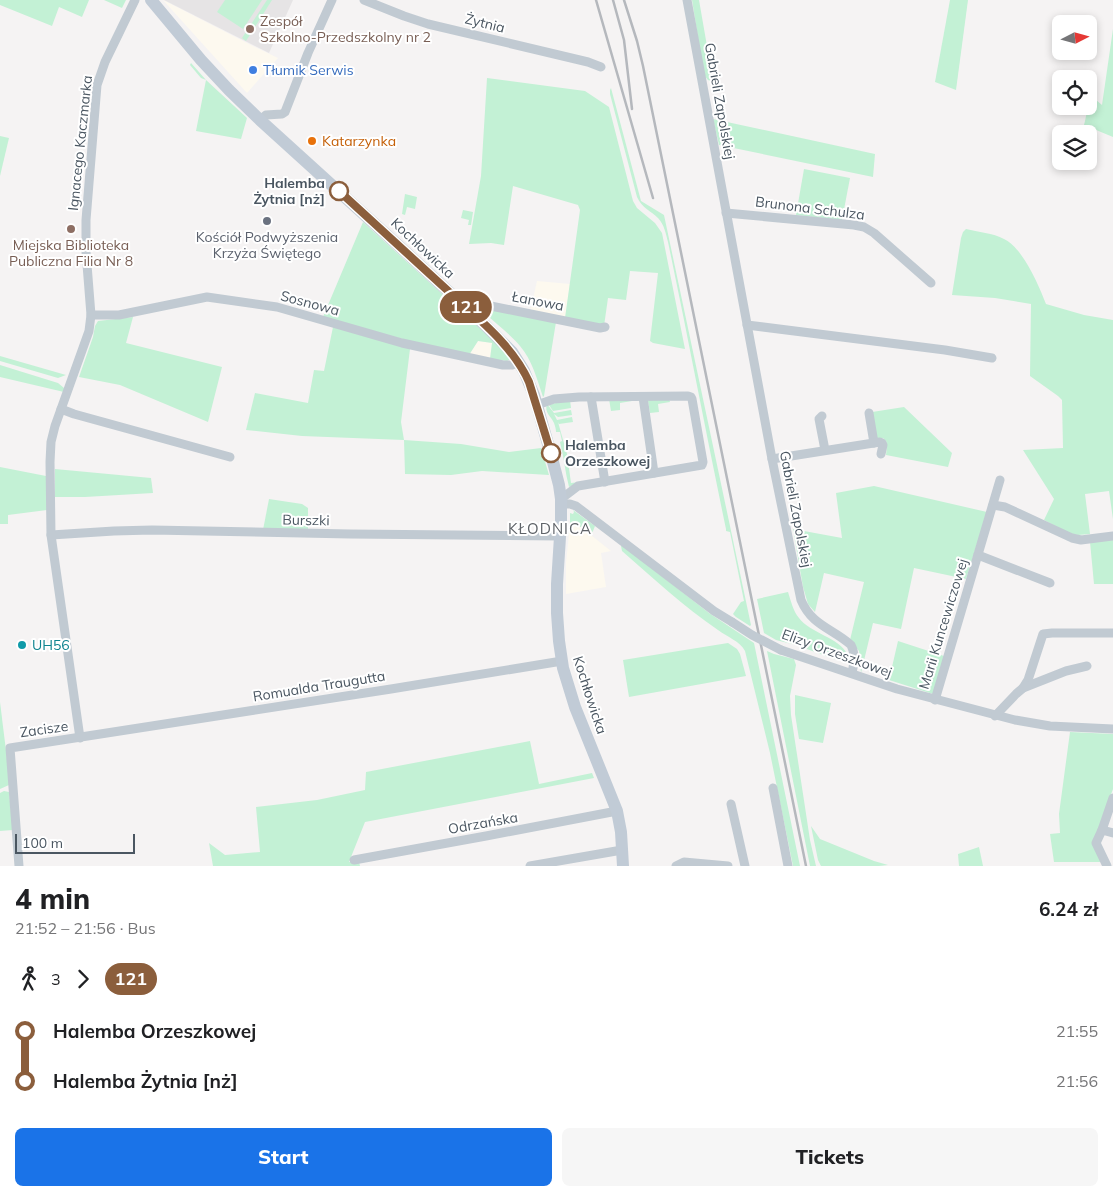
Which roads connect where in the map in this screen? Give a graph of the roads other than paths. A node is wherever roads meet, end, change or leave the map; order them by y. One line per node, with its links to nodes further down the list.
1 (135, 0): 11 (street, Ignacego Kaczmarka)
2 (151, 0): 7 (street, Kochłowicka)
3 (332, 0): 7 (street)
4 (364, 0): 6 (street, Żytnia)
5 (687, 0): 8 (street, Gabrieli Zapolskiej)
6 (601, 67)
7 (260, 120): 10 (street, Kochłowicka)
8 (726, 212): 9 (street, Brunona Schulza); 12 (street, Gabrieli Zapolskiej)
9 (931, 283)
10 (468, 310): 13 (street, Łanowa); 15 (street, Kochłowicka)
11 (91, 315): 15 (street, Sosnowa); 19 (street, Ignacego Kaczmarka)
12 (747, 325): 14 (street); 26 (street, Gabrieli Zapolskiej)
13 (605, 328)
14 (992, 358)
15 (519, 362): 18 (street, Kochłowicka)
16 (591, 397): 17 (street); 18 (street); 29 (street)
17 (642, 397): 27 (street); 27 (street)
18 (536, 405): 30 (street, Kochłowicka)
19 (61, 409): 25 (street); 32 (street, Ignacego Kaczmarka)
20 (869, 413): 22 (street)
21 (822, 416): 23 (street)
22 (874, 443): 23 (street); 24 (street)
23 (825, 450): 26 (street)
24 (881, 454)
25 (230, 457)
26 (772, 459): 40 (street, Gabrieli Zapolskiej)
27 (654, 473): 29 (street)
28 (1000, 480): 31 (street, Marii Kuncewiczowej)
29 (605, 482): 30 (street)
30 (561, 501): 33 (street, Kochłowicka); 40 (street, Elizy Orzeszkowej, bridge)
31 (993, 505): 34 (street); 35 (street, Marii Kuncewiczowej)
32 (51, 535): 33 (street, Burszki); 45 (street, Ignacego Kaczmarka)
33 (560, 536): 38 (street, Kochłowicka)
34 (1113, 536)
35 (978, 555): 36 (street, Marii Kuncewiczowej); 42 (street, Marii Kuncewiczowej)
36 (1050, 583)
37 (1113, 633): 41 (street)
38 (562, 661): 45 (street, Romualda Traugutta); 49 (street, Kochłowicka)
39 (1087, 666): 41 (street)
40 (852, 674): 42 (street, Elizy Orzeszkowej)
41 (1023, 688): 43 (street)
42 (935, 700): 43 (street, Elizy Orzeszkowej)
43 (995, 716): 44 (street, Elizy Orzeszkowej)
44 (1113, 729)
45 (80, 738): 54 (street, Zacisze)
46 (773, 788): 60 (street)
47 (1113, 798): 50 (street)
48 (731, 804): 59 (street)
49 (617, 811): 52 (street, Kochłowicka); 53 (street, Odrzańska)
50 (1102, 830): 51 (street); 61 (street)
51 (1113, 833)
52 (622, 850): 55 (street); 56 (street, Kochłowicka)
53 (354, 860)
54 (19, 866)
55 (530, 866)
56 (623, 866)
57 (676, 866): 58 (street)
58 (728, 866)
59 (745, 866)
60 (788, 866)
61 (1107, 866)

